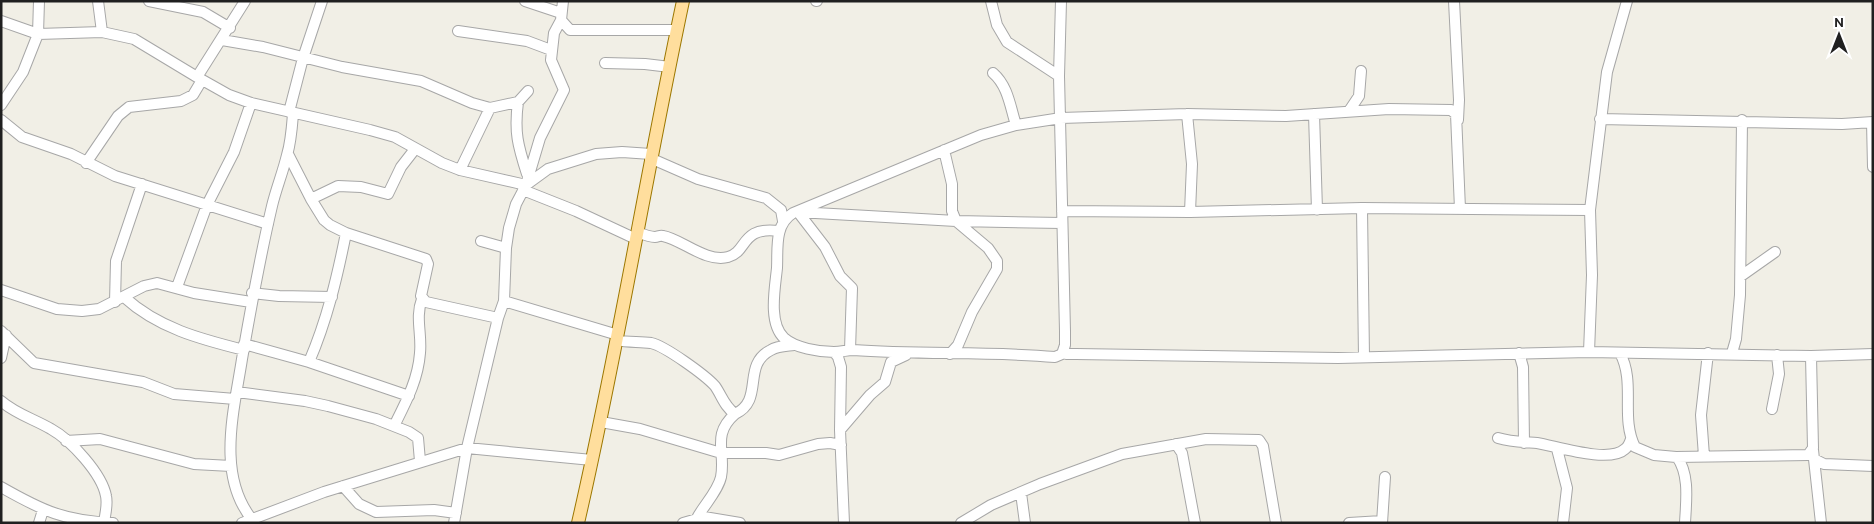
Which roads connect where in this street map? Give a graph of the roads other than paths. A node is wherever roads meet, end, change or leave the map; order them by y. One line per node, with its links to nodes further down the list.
1 (39, 1): 21 (street)
2 (98, 1): 20 (street)
3 (149, 1): 14 (street)
4 (205, 1): 14 (street)
5 (245, 1): 17 (street)
6 (322, 1): 24 (street)
7 (525, 1): 15 (street)
8 (563, 1): 15 (street)
9 (683, 1): 18 (main road)
10 (991, 1): 29 (street)
11 (1061, 1): 29 (street)
12 (1454, 1): 44 (street)
13 (1628, 1): 41 (street)
14 (203, 12): 17 (street)
15 (561, 16): 18 (street); 23 (street)
16 (1, 21): 21 (street)
17 (230, 28): 22 (street)
18 (677, 30): 26 (main road)
19 (458, 31): 23 (street)
20 (102, 32): 21 (street); 30 (street)
21 (38, 34): 34 (street)
22 (222, 40): 24 (street); 30 (street)
23 (551, 50): 54 (street)
24 (302, 58): 35 (street); 37 (street)
25 (605, 63): 26 (street)
26 (670, 67): 50 (main road)
27 (1361, 71): 36 (street)
28 (993, 73): 46 (street)
29 (1059, 76): 40 (street)
30 (199, 79): 33 (street); 51 (street)
31 (528, 91): 32 (street)
32 (518, 102): 35 (street); 54 (street)
33 (251, 103): 37 (street); 57 (street)
34 (1, 105)
35 (490, 108): 53 (street)
36 (1349, 112): 39 (street); 44 (street)
37 (291, 113): 47 (street); 49 (street)
38 (1187, 114): 39 (street); 40 (street); 64 (street)
39 (1314, 114): 60 (street)
40 (1061, 118): 46 (street); 62 (street)
41 (1600, 118): 43 (street); 61 (street)
42 (1, 120): 51 (street)
43 (1742, 120): 45 (street); 75 (street)
44 (1458, 121): 59 (street)
45 (1872, 122): 52 (street)
46 (1016, 125): 48 (street)
47 (415, 149): 53 (street); 56 (street)
48 (944, 150): 63 (street); 66 (street)
49 (288, 154): 56 (street); 68 (street)
50 (651, 156): 54 (street); 65 (street); 71 (main road)
51 (86, 162): 55 (street)
52 (1873, 167)
53 (460, 170): 54 (street)
54 (526, 183): 71 (street); 73 (street)
55 (142, 184): 57 (street); 81 (street)
56 (311, 199): 70 (street)
57 (207, 205): 68 (street); 76 (street)
58 (1362, 208): 59 (street); 60 (street); 101 (street)
59 (1460, 208): 61 (street)
60 (1317, 210): 64 (street)
61 (1590, 210): 92 (street)
62 (1062, 211): 64 (street); 67 (street)
63 (798, 212): 65 (street); 66 (street); 88 (street)
64 (1190, 212)
65 (783, 221): 69 (street)
66 (956, 221): 67 (street); 97 (street)
67 (1062, 223): 89 (street)
68 (268, 224): 78 (street)
69 (779, 231): 71 (street); 86 (street)
70 (346, 233): 79 (street); 80 (street)
71 (636, 235): 85 (main road)
72 (481, 241): 73 (street)
73 (506, 248): 82 (street)
74 (1775, 252): 75 (street)
75 (1741, 276): 95 (street)
76 (177, 287): 78 (street); 81 (street)
77 (1, 290): 81 (street)
78 (251, 297): 79 (street); 87 (street)
79 (332, 297): 103 (street)
80 (422, 299): 83 (street); 105 (street)
81 (120, 300): 87 (street)
82 (504, 301): 83 (street); 85 (street)
83 (498, 318): 118 (street)
84 (3, 333): 102 (street); 104 (street)
85 (617, 337): 108 (street); 109 (main road)
86 (794, 345): 90 (street); 108 (street)
87 (244, 347): 103 (street); 104 (street)
88 (850, 350): 90 (street); 96 (street)
89 (1064, 351): 97 (street); 101 (street)
90 (834, 352): 111 (street)
91 (1519, 352): 92 (street); 101 (street); 115 (street)
92 (1589, 352): 93 (street)
93 (1620, 353): 94 (street); 113 (street)
94 (1708, 353): 95 (street); 122 (street)
95 (1732, 353): 99 (street)
96 (909, 354): 97 (street); 111 (street)
97 (950, 354)
98 (1873, 354): 100 (street)
99 (1777, 355): 100 (street); 107 (street)
100 (1811, 356): 121 (street)
101 (1364, 357)
102 (1, 358)
103 (309, 362): 105 (street)
104 (236, 396): 110 (street); 126 (street)
105 (409, 396): 110 (street)
106 (1, 401): 114 (street)
107 (1772, 409)
108 (735, 414): 120 (street)
109 (601, 422): 120 (street); 124 (main road)
110 (394, 426): 125 (street)
111 (840, 430): 117 (street)
112 (1498, 438): 115 (street)
113 (1631, 439): 119 (street); 123 (street)
114 (66, 441): 126 (street); 139 (street)
115 (1524, 443): 119 (street)
116 (1176, 444): 132 (street); 147 (street); 148 (street)
117 (841, 445): 120 (street); 144 (street)
118 (467, 448): 124 (street); 125 (street); 134 (street)
119 (1557, 449): 150 (street)
120 (720, 453): 135 (street)
121 (1813, 455): 122 (street); 127 (street); 152 (street)
122 (1700, 456): 123 (street); 128 (street)
123 (1677, 458): 128 (street)
124 (592, 460): 141 (main road)
125 (420, 461): 130 (street)
126 (232, 466): 136 (street)
127 (1873, 466)
128 (1684, 470): 151 (street)
129 (1385, 478): 137 (street)
130 (343, 486): 134 (street); 136 (street)
131 (1, 487): 133 (street)
132 (1022, 493): 145 (street); 146 (street)
133 (43, 510): 138 (street); 139 (street)
134 (455, 518)
135 (697, 518): 142 (street); 143 (street)
136 (249, 521)
137 (1382, 522): 149 (street)
138 (39, 523)
139 (104, 523): 140 (street)
140 (112, 523)
141 (578, 523)
142 (683, 523)
143 (740, 523)
144 (844, 523)
145 (960, 523)
146 (1025, 523)
147 (1195, 523)
148 (1276, 523)
149 (1349, 523)
150 (1563, 523)
151 (1685, 523)
152 (1821, 523)

